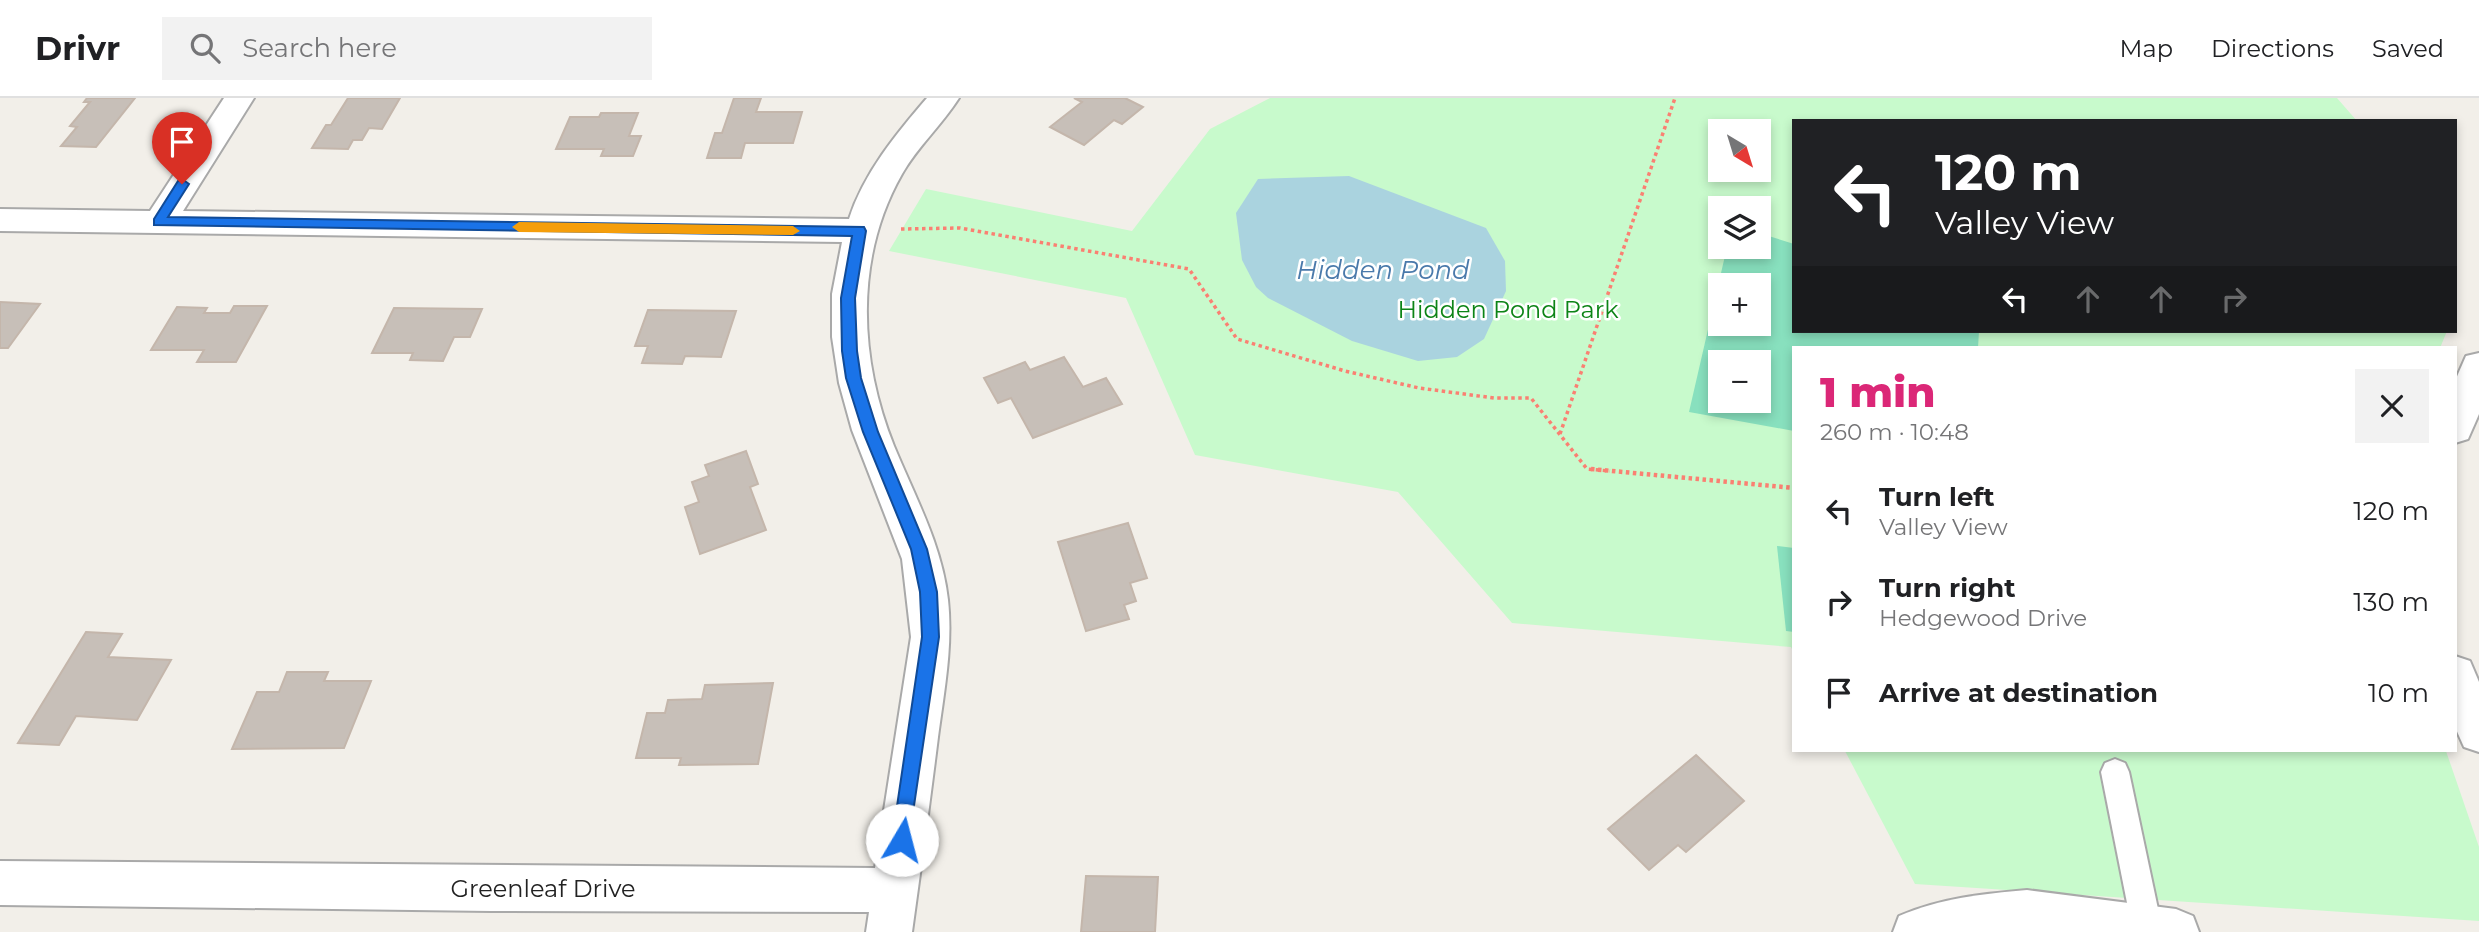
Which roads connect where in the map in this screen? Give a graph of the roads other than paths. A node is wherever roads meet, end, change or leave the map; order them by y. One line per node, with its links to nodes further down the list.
1 (239, 98): 4 (street)
2 (944, 98): 5 (street)
3 (0, 220): 4 (street)
4 (159, 222): 5 (street)
5 (859, 231): 12 (street)
6 (2479, 366): 7 (street)
7 (2457, 424)
8 (2457, 679): 9 (street)
9 (2479, 733)
10 (2115, 772): 13 (lane)
11 (0, 883): 12 (street, Greenleaf Drive)
12 (892, 911)
13 (2162, 930): 14 (street)
14 (1916, 932)

